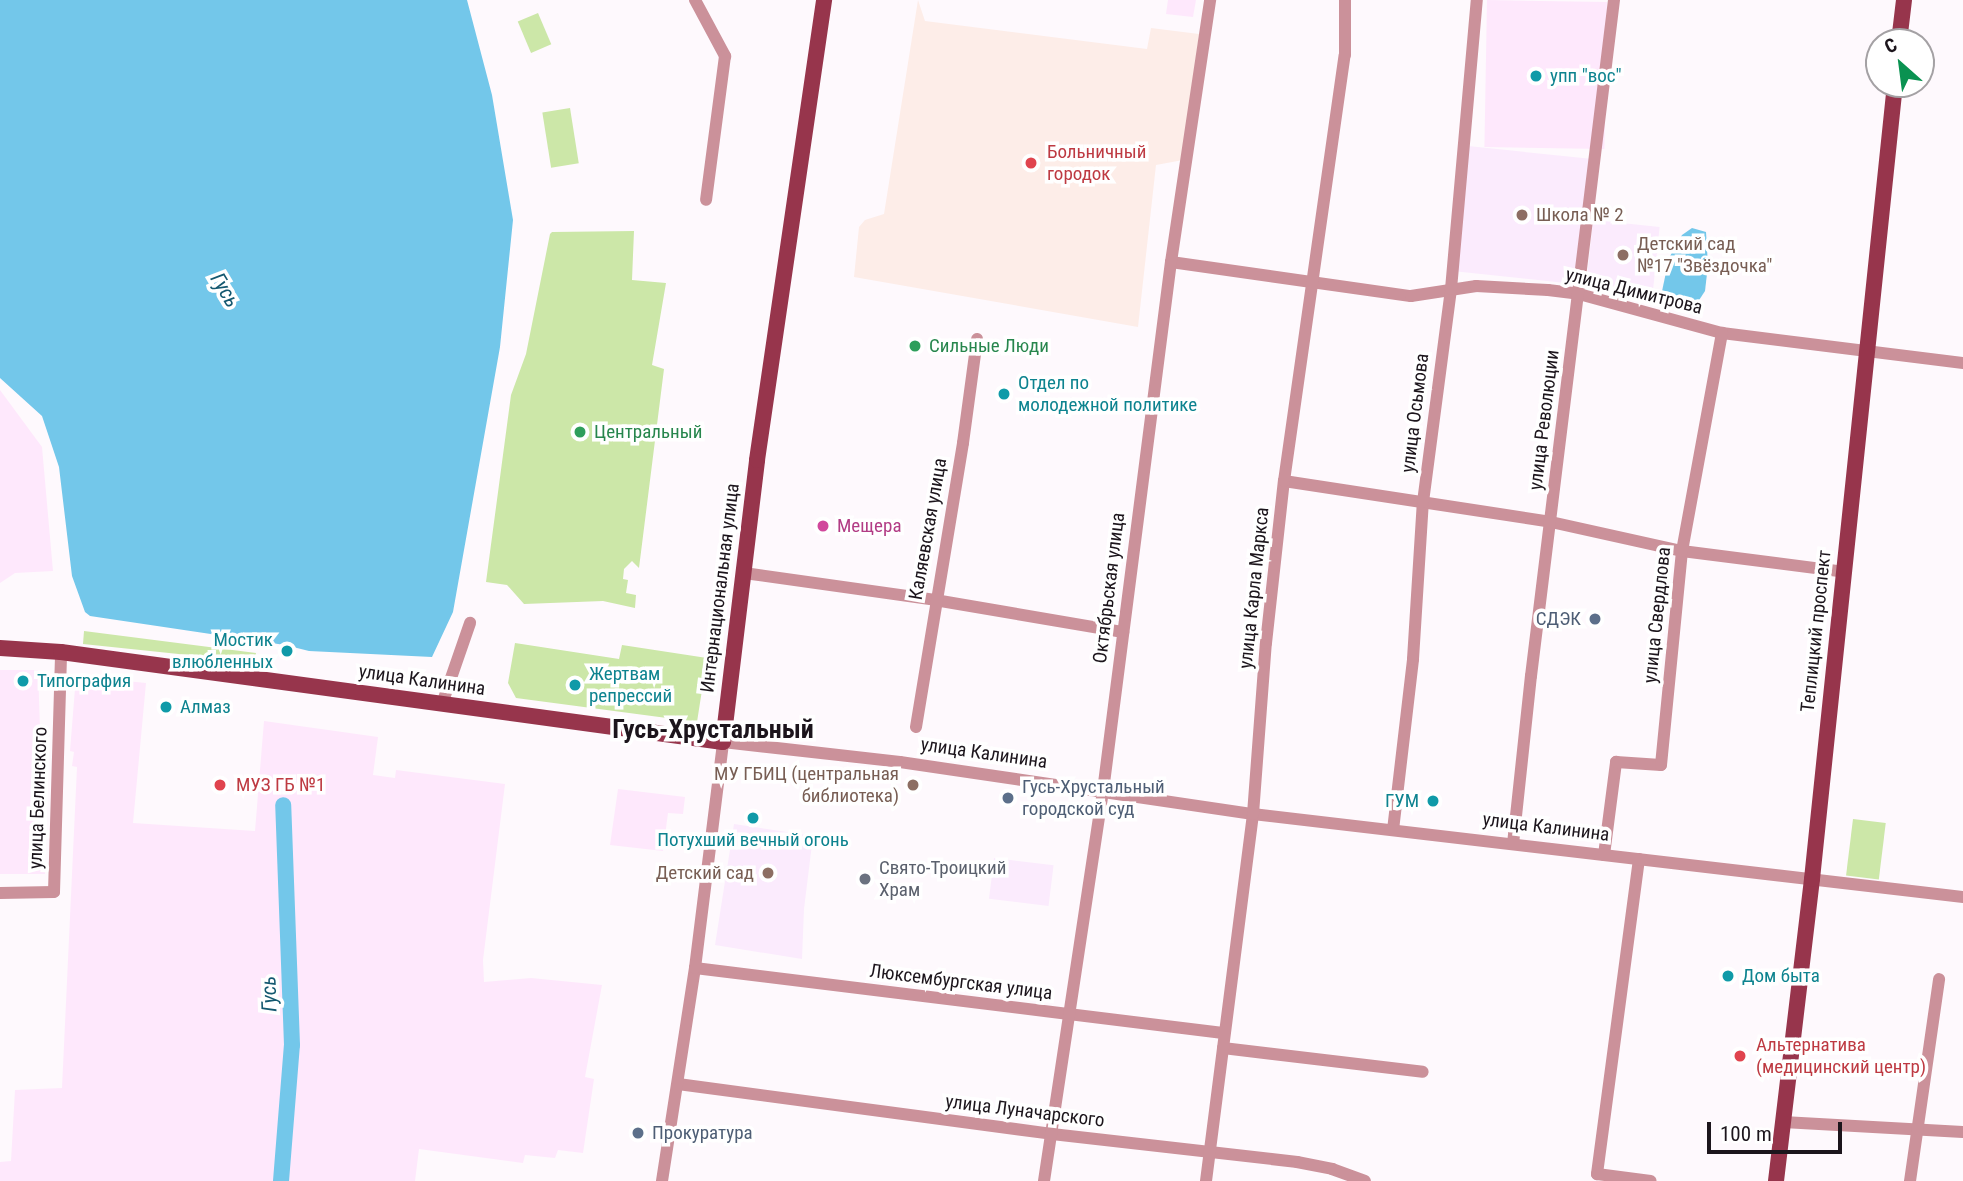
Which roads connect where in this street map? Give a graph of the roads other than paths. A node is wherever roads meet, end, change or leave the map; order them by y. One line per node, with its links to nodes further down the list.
1 (695, 0): 10 (street)
2 (824, 0): 24 (main road, Интернациональная улица)
3 (1210, 0): 11 (street, Октябрьская улица)
4 (1345, 0): 12 (street, улица Карла Маркса)
5 (1477, 0): 13 (street, улица Осьмова)
6 (1614, 0): 14 (street, улица Революции)
7 (1904, 0): 8 (main road)
8 (1901, 28)
9 (1894, 98): 17 (main road, Теплицкий проспект)
10 (706, 200)
11 (1171, 262): 12 (street, улица Димитрова); 27 (street, Октябрьская улица)
12 (1315, 282): 13 (street, улица Димитрова); 19 (street, улица Карла Маркса)
13 (1451, 289): 14 (street, улица Димитрова); 20 (street, улица Осьмова)
14 (1579, 294): 15 (street, улица Димитрова); 21 (street, улица Революции)
15 (1722, 333): 17 (street, улица Димитрова); 22 (street, улица Свердлова)
16 (977, 339): 25 (street, Каляевская улица)
17 (1867, 349): 18 (street, улица Димитрова); 23 (main road, Теплицкий проспект)
18 (1963, 363)
19 (1284, 481): 20 (street); 34 (street, улица Карла Маркса)
20 (1423, 502): 21 (street); 35 (street, улица Осьмова)
21 (1550, 522): 22 (street); 36 (street, улица Революции)
22 (1682, 551): 23 (street); 37 (street, улица Свердлова)
23 (1845, 572): 39 (main road, Теплицкий проспект)
24 (744, 573): 25 (street); 32 (main road, Интернациональная улица)
25 (935, 600): 27 (street); 31 (street, Каляевская улица)
26 (470, 623): 30 (street)
27 (1123, 632): 33 (street, Октябрьская улица)
28 (0, 648): 29 (main road, улица Калинина)
29 (61, 652): 30 (main road, улица Калинина); 40 (street, улица Белинского)
30 (442, 704): 32 (main road, улица Калинина)
31 (916, 727)
32 (723, 742): 33 (street, улица Калинина); 42 (street, Интернациональная улица)
33 (1103, 791): 34 (street, улица Калинина); 44 (street, Октябрьская улица)
34 (1254, 814): 35 (street, улица Калинина); 45 (street, улица Карла Маркса)
35 (1393, 830): 36 (street, улица Калинина)
36 (1513, 845): 37 (street, улица Калинина)
37 (1604, 855): 38 (street, улица Калинина)
38 (1639, 859): 39 (street, улица Калинина); 58 (street)
39 (1812, 879): 41 (street, улица Калинина); 49 (main road, Теплицкий проспект)
40 (0, 893)
41 (1963, 897)
42 (695, 968): 44 (street, Люксембургская улица); 48 (street, Интернациональная улица)
43 (1939, 979): 50 (street)
44 (1070, 1015): 45 (street, Люксембургская улица); 52 (street, Октябрьская улица)
45 (1223, 1033): 46 (street, улица Карла Маркса)
46 (1223, 1048): 47 (street); 53 (street, улица Карла Маркса)
47 (1423, 1072)
48 (678, 1084): 52 (street, улица Луначарского); 54 (street, Интернациональная улица)
49 (1783, 1122): 50 (street); 59 (main road, Теплицкий проспект)
50 (1917, 1130): 51 (street); 60 (street)
51 (1963, 1132)
52 (1052, 1134): 53 (street, улица Луначарского); 55 (street, Октябрьская улица)
53 (1210, 1152): 56 (street, улица Карла Маркса); 57 (street, улица Луначарского)
54 (662, 1181)
55 (1044, 1181)
56 (1206, 1181)
57 (1365, 1181)
58 (1651, 1181)
59 (1776, 1181)
60 (1910, 1181)

